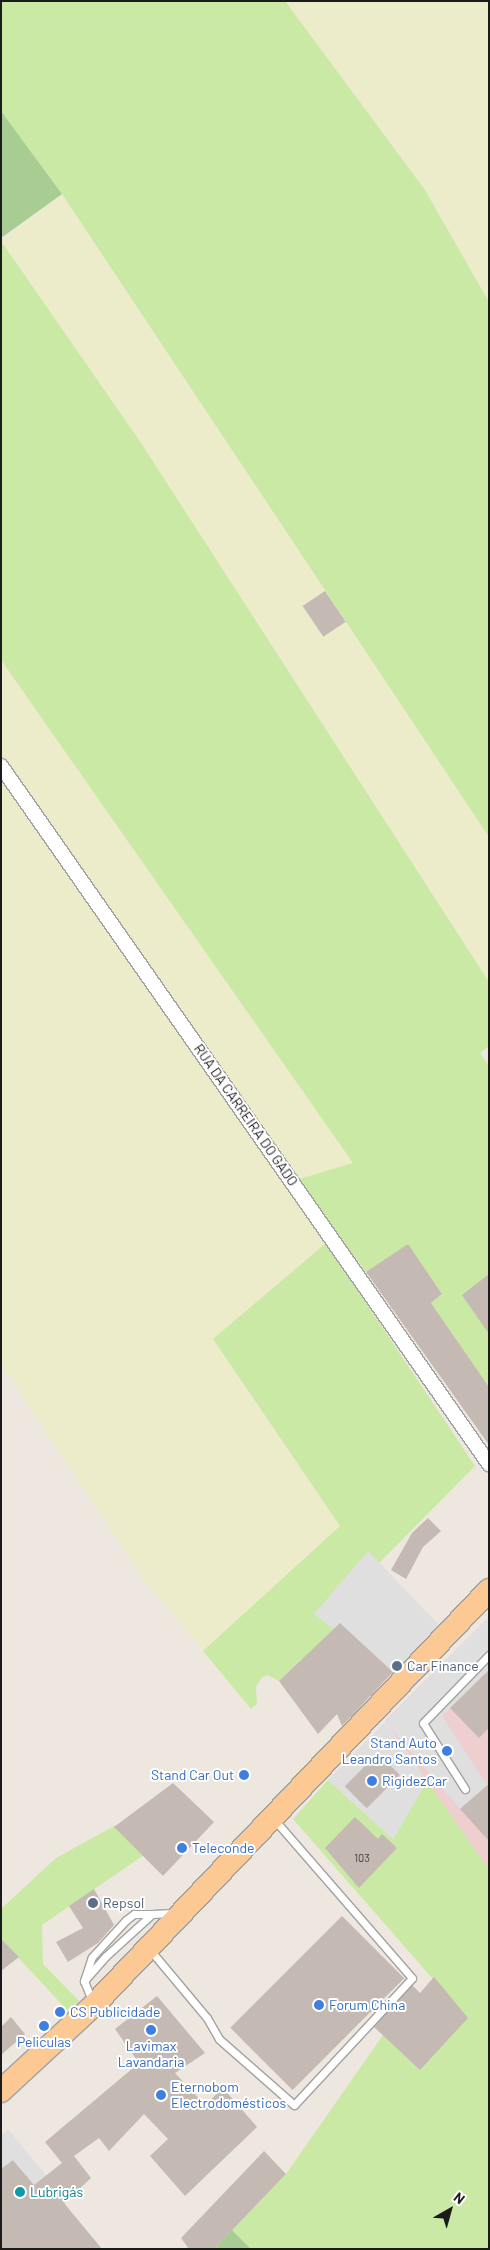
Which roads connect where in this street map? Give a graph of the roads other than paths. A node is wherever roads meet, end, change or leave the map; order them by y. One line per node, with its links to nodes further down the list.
1 (1, 766): 2 (street, RUA DA CARREIRA DO GADO)
2 (489, 1464)
3 (486, 1597): 6 (main road)
4 (489, 1655): 5 (lane)
5 (465, 1789)
6 (274, 1819): 7 (main road); 9 (lane)
7 (184, 1913): 8 (lane); 9 (main road)
8 (152, 1914): 10 (lane); 10 (lane)
9 (149, 1948): 11 (main road)
10 (84, 1981): 11 (lane)
11 (94, 2005): 12 (main road)
12 (1, 2091)

